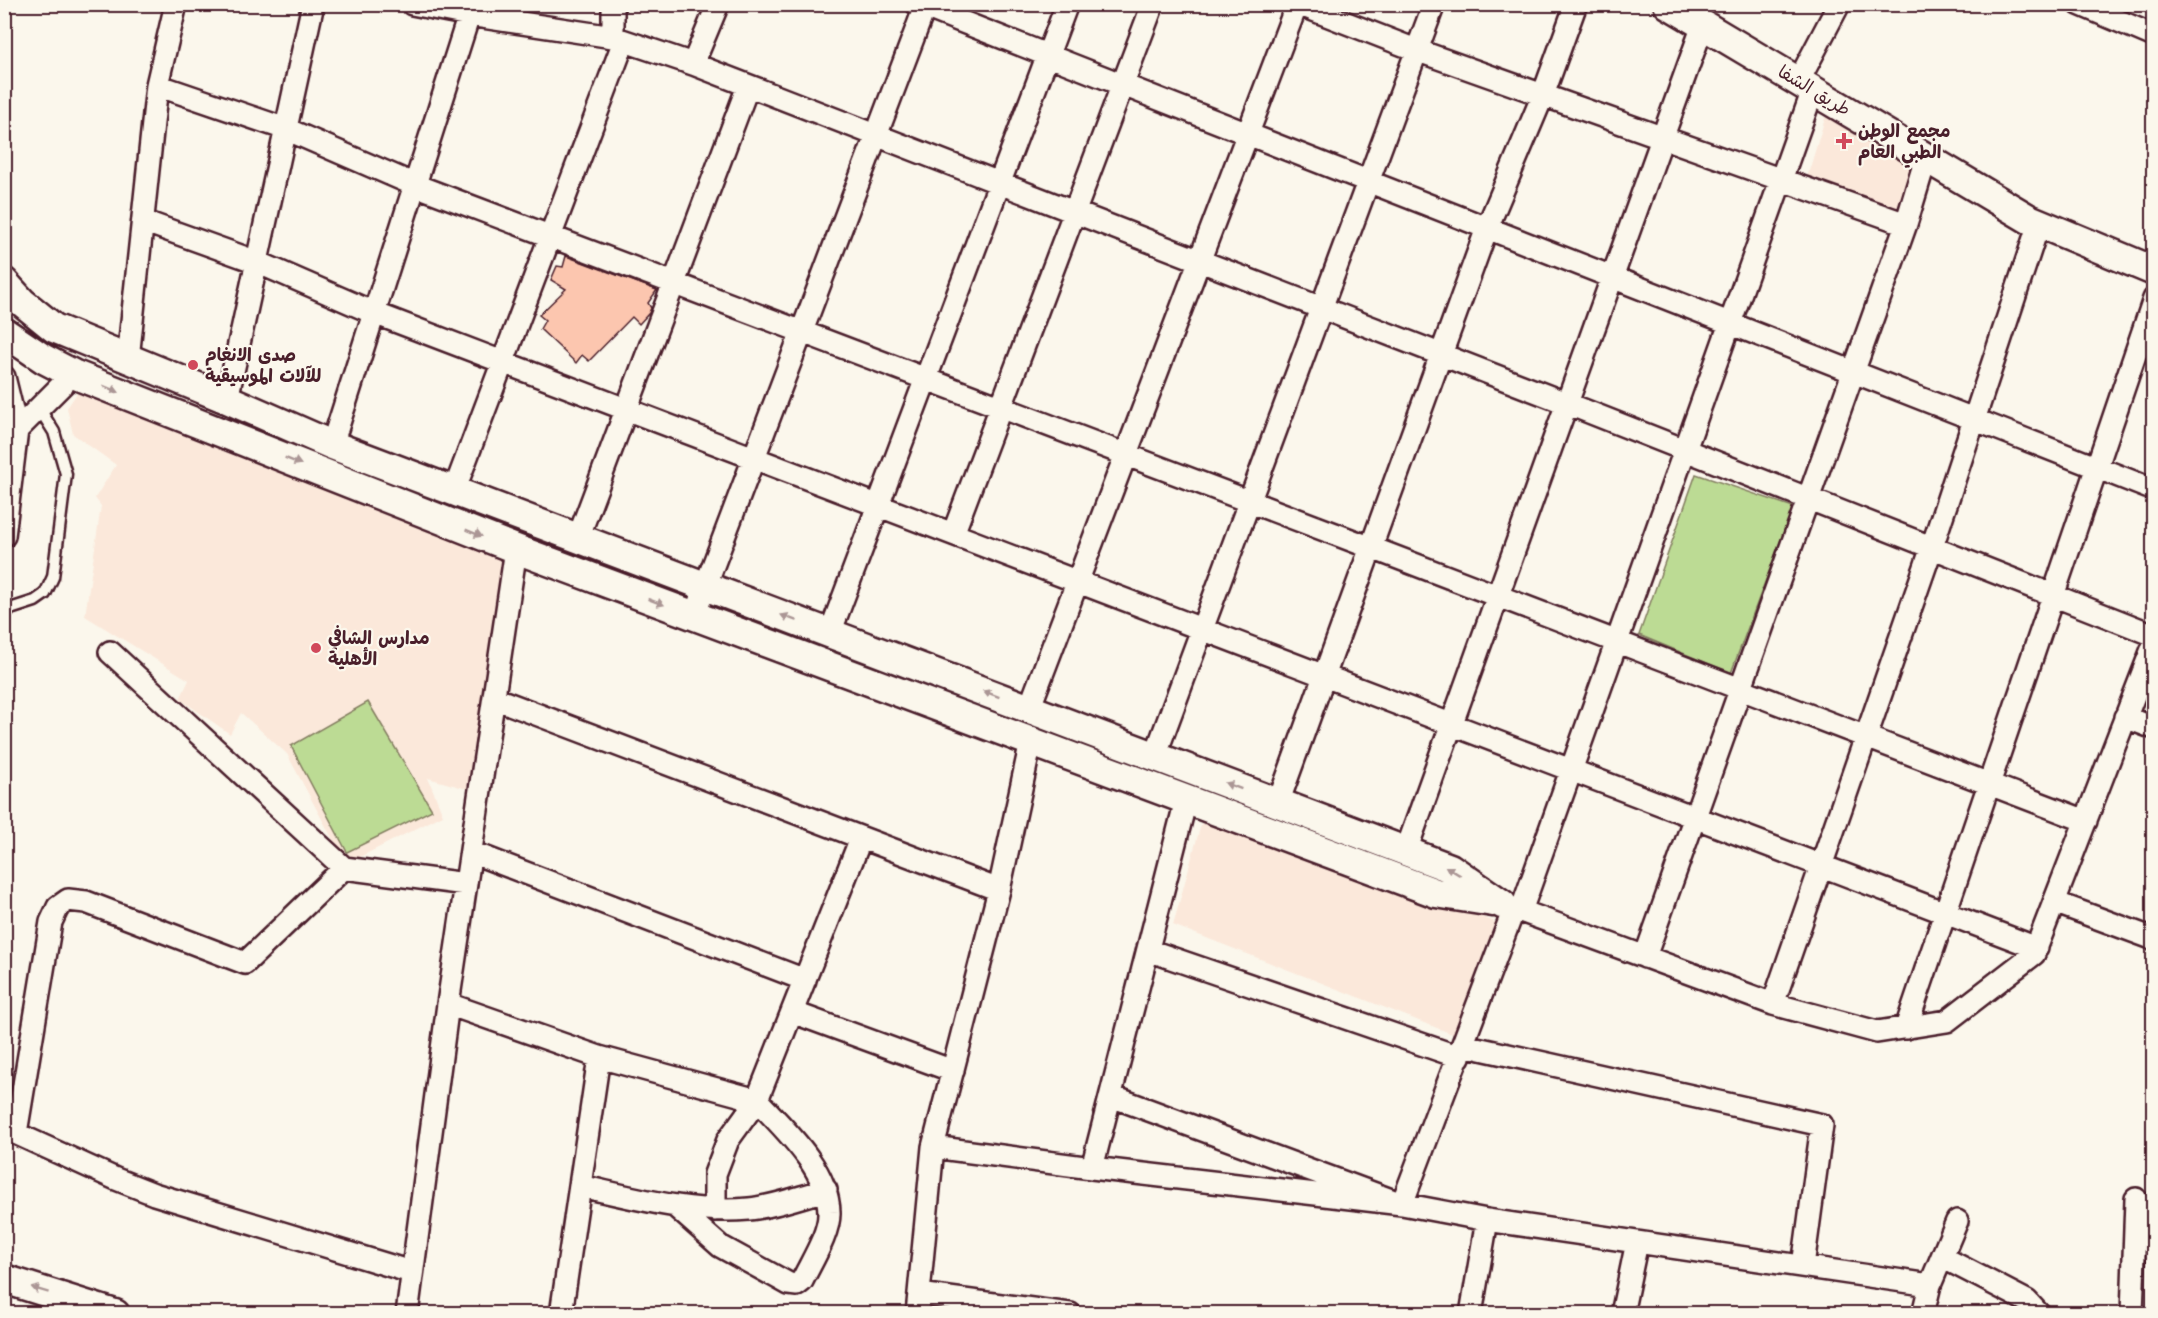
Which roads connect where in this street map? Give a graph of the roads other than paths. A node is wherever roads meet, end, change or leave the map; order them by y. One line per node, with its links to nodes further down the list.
1 (176, 4): 22 (street)
2 (313, 4): 27 (street)
3 (412, 4): 15 (street)
4 (614, 4): 18 (street)
5 (718, 4): 21 (street)
6 (1068, 4): 20 (street)
7 (1153, 4): 23 (street)
8 (1298, 4): 19 (street); 28 (street)
9 (1434, 4): 19 (street)
10 (1576, 4): 26 (street)
11 (1668, 4): 16 (street, طريق الشفا)
12 (1839, 4): 25 (street)
13 (2079, 4): 17 (street)
14 (922, 6): 20 (street); 29 (street)
15 (469, 15): 18 (street); 35 (street)
16 (1703, 25): 25 (street, طريق الشفا); 30 (street)
17 (2154, 36)
18 (619, 39): 21 (street); 41 (street)
19 (1416, 50): 26 (street); 33 (street)
20 (1048, 56): 23 (street); 34 (street)
21 (693, 64): 24 (street)
22 (158, 85): 27 (street); 37 (street)
23 (1123, 85): 28 (street); 36 (street)
24 (748, 86): 29 (street); 47 (street)
25 (1805, 86): 31 (street, طريق الشفا); 32 (street)
26 (1543, 95): 30 (street); 40 (street)
27 (286, 129): 35 (street); 43 (street)
28 (1247, 134): 33 (street); 42 (street)
29 (876, 135): 34 (street); 53 (street)
30 (1663, 138): 32 (street); 45 (street)
31 (1926, 158): 38 (street); 39 (street, طريق الشفا)
32 (1781, 180): 38 (street); 51 (street)
33 (1368, 182): 40 (street); 49 (street)
34 (1000, 183): 36 (street); 60 (street)
35 (415, 185): 41 (street); 50 (street)
36 (1075, 212): 42 (street); 64 (street)
37 (143, 221): 43 (street); 55 (street)
38 (1906, 224): 57 (street)
39 (2039, 224): 44 (street, طريق الشفا); 66 (street)
40 (1487, 228): 45 (street); 54 (street)
41 (551, 236): 47 (street); 56 (street)
42 (1200, 261): 49 (street); 70 (street)
43 (257, 262): 50 (street); 61 (street)
44 (2154, 271)
45 (1612, 278): 51 (street); 62 (street)
46 (4, 282): 55 (street)
47 (674, 283): 53 (street); 65 (street)
48 (2154, 299): 72 (street)
49 (1321, 308): 54 (street); 76 (street)
50 (374, 313): 56 (street); 68 (street)
51 (1730, 324): 57 (street); 69 (street)
52 (4, 332): 58 (street)
53 (801, 332): 60 (street); 71 (street)
54 (1442, 355): 62 (street); 81 (street)
55 (128, 359): 61 (street)
56 (503, 363): 65 (street); 74 (street)
57 (1853, 372): 66 (street); 75 (street)
58 (72, 374): 63 (street); 83 (street, one-way to 83)
59 (4, 377): 67 (street)
60 (926, 379): 64 (street); 77 (street)
61 (227, 399): 68 (street)
62 (1566, 403): 69 (street); 87 (street)
63 (39, 408): 67 (street); 88 (lane)
64 (1001, 408): 70 (street); 78 (street)
65 (626, 410): 71 (street); 80 (street)
66 (1974, 420): 72 (street); 82 (street)
67 (17, 430): 79 (street)
68 (332, 445): 74 (street)
69 (1685, 450): 75 (street); 93 (street)
70 (1125, 456): 76 (street); 84 (street)
71 (754, 458): 77 (street); 85 (street)
72 (2096, 468): 73 (street); 86 (street)
73 (2154, 490)
74 (454, 491): 80 (street)
75 (1808, 498): 82 (street); 97 (street)
76 (1249, 502): 81 (street); 90 (street)
77 (878, 505): 78 (street); 91 (street)
78 (953, 534): 84 (street)
79 (4, 536)
80 (578, 538): 85 (street)
81 (1372, 548): 87 (street); 96 (street)
82 (1932, 548): 86 (street); 103 (street)
83 (516, 549): 89 (street, one-way to 89); 98 (street)
84 (1077, 582): 90 (street); 99 (street)
85 (705, 586): 89 (street); 91 (street, one-way to 85)
86 (2053, 595): 92 (street); 107 (street)
87 (1497, 597): 93 (street); 101 (street)
88 (4, 611)
89 (694, 616): 104 (street)
90 (1202, 629): 96 (street); 105 (street)
91 (830, 633): 99 (street, one-way to 91)
92 (2154, 635)
93 (1617, 643): 97 (street); 106 (street)
94 (2154, 644): 100 (street)
95 (110, 652): 116 (street)
96 (1326, 676): 101 (street); 109 (street)
97 (1740, 690): 103 (street); 110 (street)
98 (494, 698): 112 (street); 114 (street)
99 (1029, 709): 105 (street)
100 (2125, 717): 102 (street); 111 (street)
101 (1452, 724): 106 (street); 113 (street)
102 (2154, 728)
103 (1866, 738): 107 (street); 115 (street)
104 (1031, 742): 108 (street); 118 (street)
105 (1155, 756): 109 (street, one-way to 105)
106 (1571, 770): 110 (street); 120 (street)
107 (1989, 785): 111 (street); 121 (street)
108 (1186, 800): 120 (street); 124 (street)
109 (1278, 803): 113 (street)
110 (1695, 817): 115 (street); 125 (street)
111 (2085, 821): 119 (street)
112 (861, 838): 118 (street); 126 (street)
113 (1406, 851): 120 (street, one-way to 113)
114 (471, 852): 117 (street); 126 (street)
115 (1821, 865): 121 (street); 128 (street)
116 (344, 867): 117 (street); 136 (street)
117 (466, 884): 127 (street)
118 (999, 890): 133 (street)
119 (2054, 902): 122 (street); 123 (street)
120 (1512, 908): 125 (street); 131 (street)
121 (1945, 913): 123 (street); 130 (street)
122 (2154, 939)
123 (2037, 948): 130 (street)
124 (1148, 950): 131 (street); 134 (street)
125 (1645, 957): 128 (street)
126 (805, 980): 129 (street)
127 (448, 1004): 132 (street); 150 (street)
128 (1773, 1004): 130 (street)
129 (792, 1012): 133 (street); 135 (street)
130 (1906, 1028)
131 (1461, 1051): 142 (street); 149 (street)
132 (599, 1057): 135 (street); 139 (street)
133 (953, 1071): 137 (street)
134 (1111, 1096): 138 (street); 142 (street)
135 (757, 1100): 140 (street); 144 (street)
136 (10, 1131): 150 (street)
137 (933, 1147): 138 (street); 153 (street)
138 (1092, 1168): 142 (street)
139 (580, 1186): 143 (street); 156 (street)
140 (826, 1190): 143 (street); 144 (street)
141 (2136, 1199): 162 (street)
142 (1402, 1204): 145 (street)
143 (676, 1207): 144 (street)
144 (715, 1210)
145 (1487, 1220): 147 (street); 158 (street)
146 (1957, 1221): 148 (street)
147 (1637, 1242): 149 (street); 159 (street)
148 (1942, 1257): 152 (street); 161 (street)
149 (1803, 1266): 152 (street)
150 (411, 1272): 155 (street)
151 (4, 1279): 154 (street, one-way to 151)
152 (1930, 1285): 160 (street)
153 (918, 1304): 157 (street)
154 (115, 1314)
155 (407, 1314)
156 (561, 1314)
157 (1070, 1314)
158 (1471, 1314)
159 (1622, 1314)
160 (1923, 1314)
161 (2039, 1314)
162 (2132, 1314)

